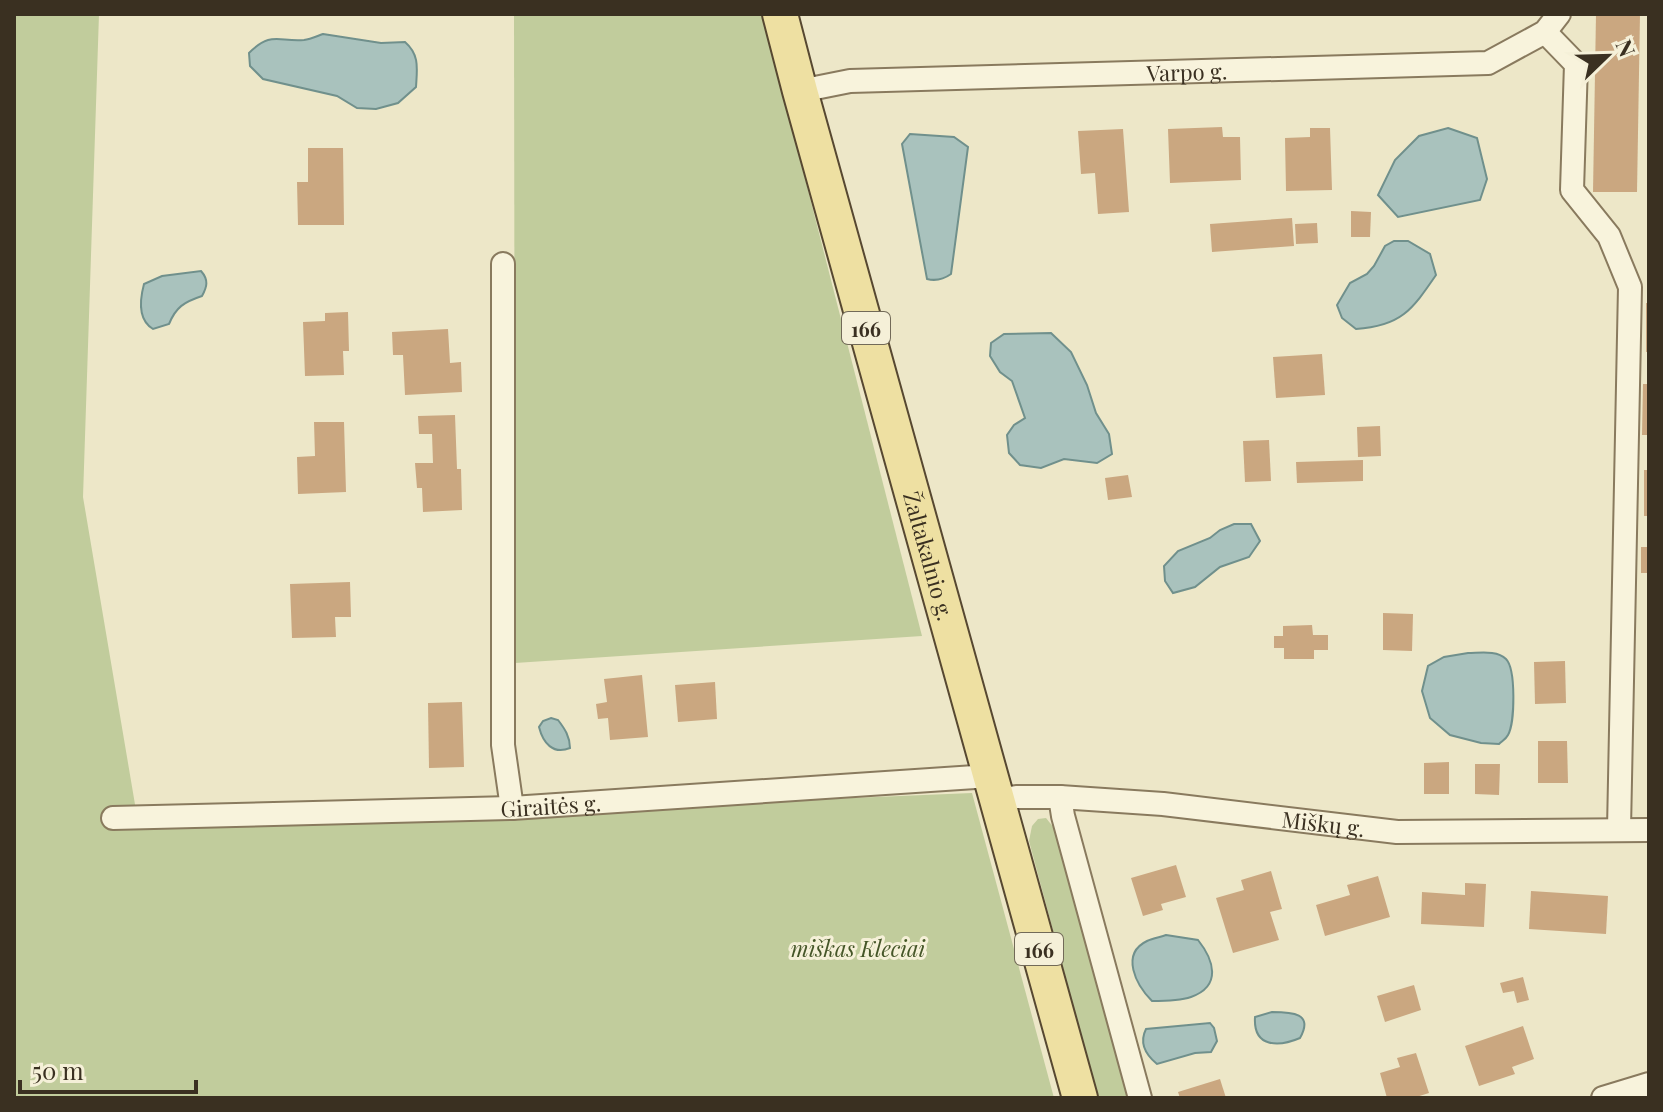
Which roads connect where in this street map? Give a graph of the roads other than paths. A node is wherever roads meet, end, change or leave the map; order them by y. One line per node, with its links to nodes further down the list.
1 (780, 14): 4 (main road, Žaltakalnio g. / 166)
2 (1559, 14): 3 (street, Varpo g.)
3 (1545, 32): 4 (street, Varpo g.); 10 (street)
4 (800, 91): 6 (main road, Žaltakalnio g. / 166)
5 (503, 264): 8 (street)
6 (993, 788): 7 (street, Miškų g.); 8 (street, Giraitės g.); 13 (main road, Žaltakalnio g. / 166)
7 (1060, 797): 10 (street, Miškų g.); 14 (street)
8 (512, 808): 9 (street, Giraitės g.)
9 (113, 818)
10 (1619, 829): 11 (street, Miškų g.)
11 (1649, 830)
12 (1649, 1084): 15 (street)
13 (1080, 1098)
14 (1140, 1098)
15 (1603, 1098)

